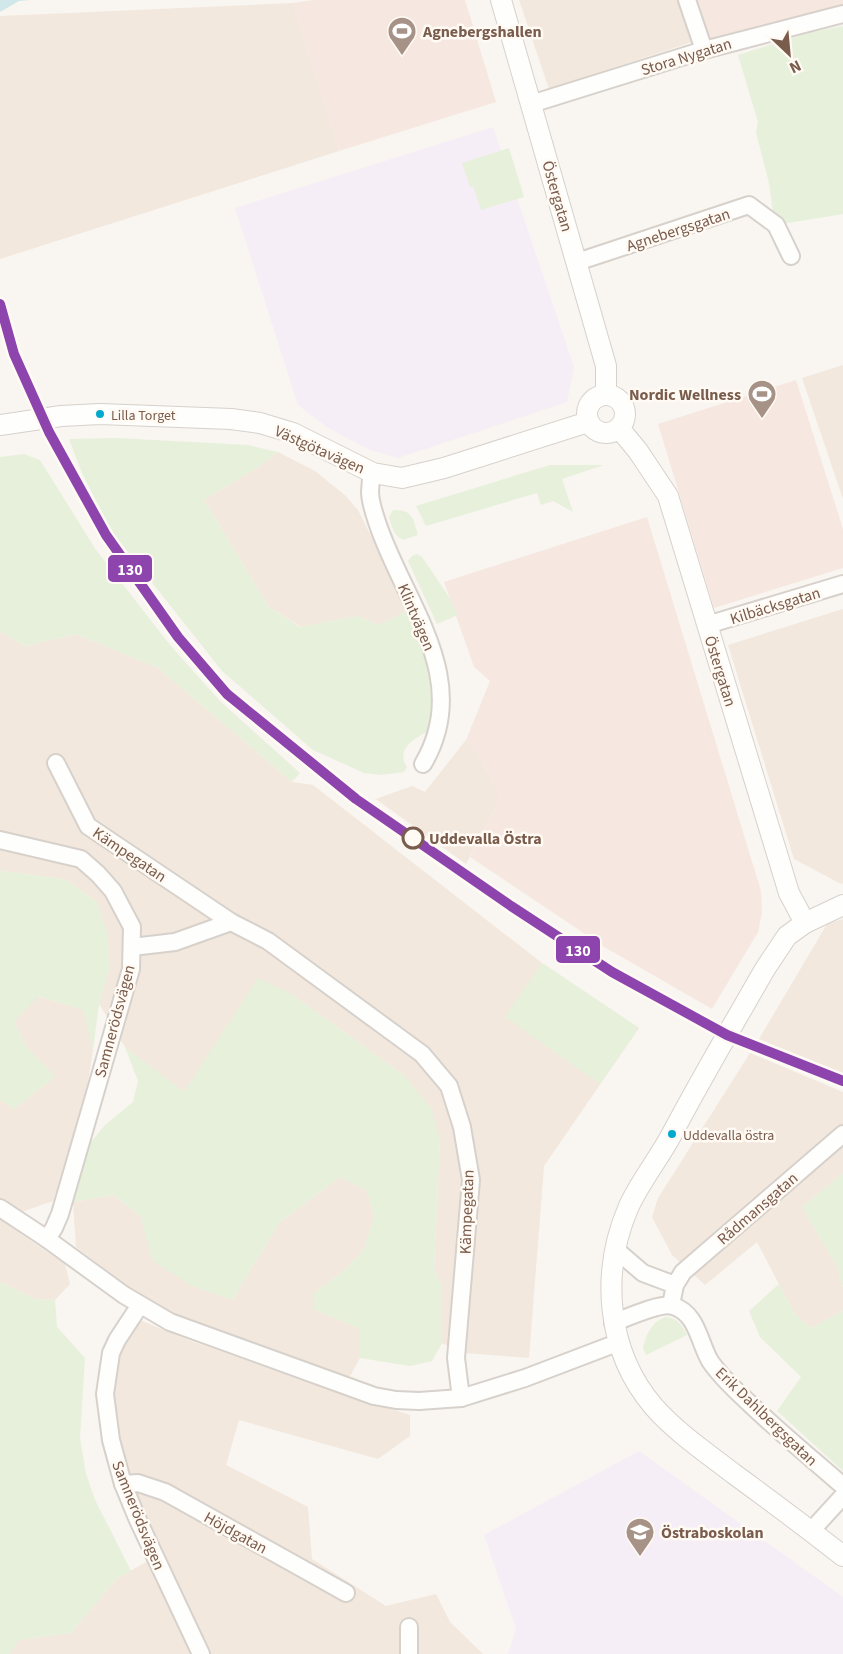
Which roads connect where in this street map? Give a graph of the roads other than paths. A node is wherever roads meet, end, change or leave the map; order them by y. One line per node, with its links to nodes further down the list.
1 (501, 0): 5 (street, Östergatan)
2 (687, 0): 4 (street)
3 (843, 14): 4 (street, Stora Nygatan)
4 (704, 50): 5 (street, Stora Nygatan)
5 (531, 104): 7 (street, Östergatan)
6 (791, 256): 7 (street, Agnebergsgatan)
7 (577, 262): 8 (street, Östergatan)
8 (606, 394): 9 (street); 11 (street)
9 (588, 422): 11 (street); 12 (street, Västgötavägen)
10 (0, 425): 12 (street, Västgötavägen)
11 (619, 429): 14 (street, Östergatan)
12 (373, 473): 16 (street, Klintvägen)
13 (843, 584): 14 (street, Kilbäcksgatan)
14 (706, 625): 20 (street, Östergatan)
15 (56, 763): 19 (street, Kämpegatan)
16 (423, 764)
17 (0, 840): 21 (street, Samnerödsvägen)
18 (843, 905): 20 (street)
19 (231, 922): 21 (street); 30 (street, Kämpegatan)
20 (804, 923): 25 (street)
21 (132, 947): 24 (street, Samnerödsvägen)
22 (843, 1134): 26 (street, Rådmansgatan)
23 (0, 1208): 24 (street)
24 (47, 1239): 27 (street)
25 (615, 1249): 26 (street); 29 (street)
26 (675, 1285): 28 (street, Rådmansgatan)
27 (140, 1305): 30 (street); 31 (street, Samnerödsvägen)
28 (670, 1305): 29 (street); 32 (street, Erik Dahlbergsgatan)
29 (615, 1333): 30 (street); 34 (street)
30 (461, 1398)
31 (123, 1484): 36 (street, Höjdgatan); 38 (street, Samnerödsvägen)
32 (843, 1486)
33 (843, 1496): 34 (street)
34 (811, 1531): 35 (street)
35 (843, 1556)
36 (346, 1593)
37 (409, 1627): 40 (street)
38 (200, 1649): 39 (street)
39 (184, 1654)
40 (409, 1654)

